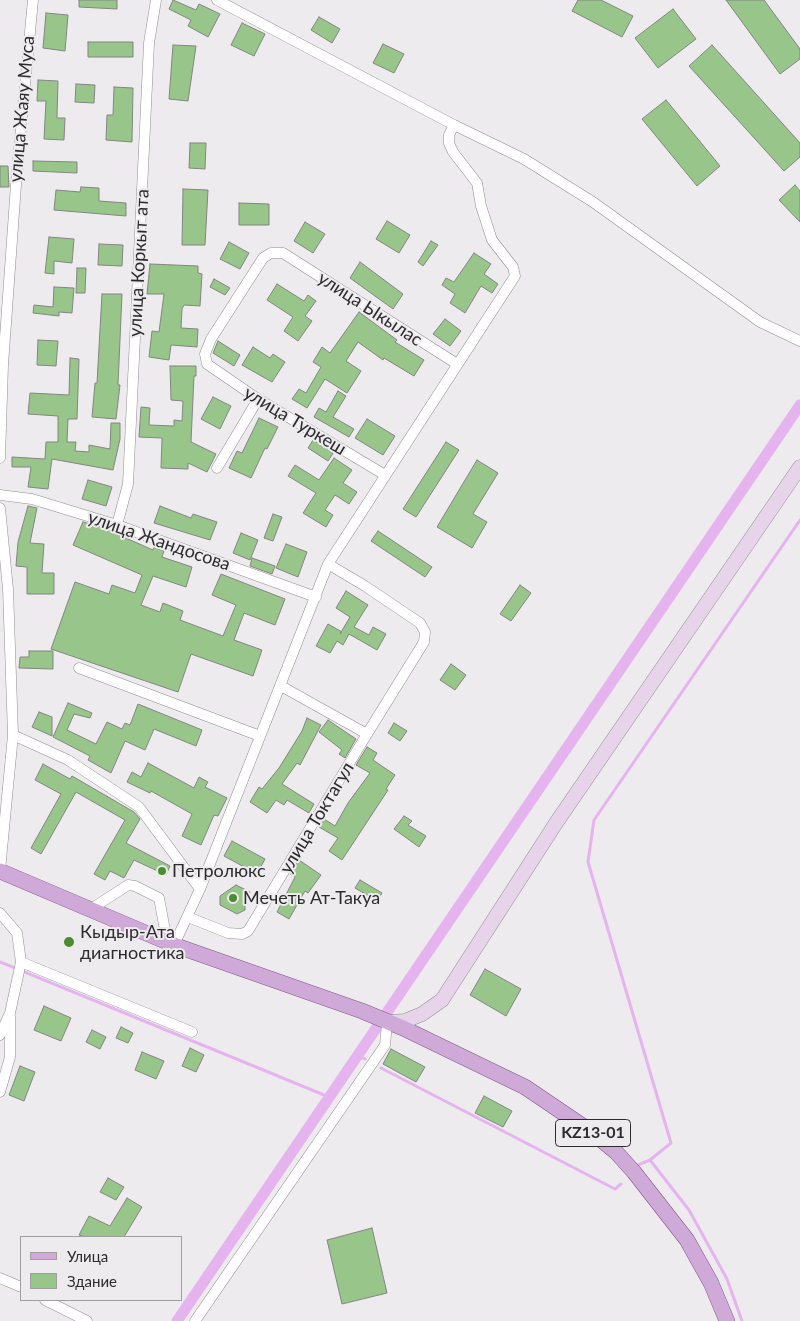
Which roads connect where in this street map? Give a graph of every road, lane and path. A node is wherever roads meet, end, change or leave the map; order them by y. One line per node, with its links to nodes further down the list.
1 (33, 0): 9 (street, улица Жаяу Муса)
2 (156, 0): 15 (street, улица Коркыт ата)
3 (217, 0): 4 (street)
4 (454, 125): 6 (street); 7 (street)
5 (283, 254): 7 (street, улица Ыкылас); 8 (street, улица Туркеш)
6 (800, 341)
7 (457, 364): 12 (street)
8 (258, 399): 11 (street); 12 (street, улица Туркеш)
9 (0, 458)
10 (800, 467): 33 (main road)
11 (217, 468)
12 (385, 475): 16 (street)
13 (0, 496): 15 (street, улица Жандосова)
14 (0, 508): 21 (street)
15 (117, 525): 17 (street, улица Жандосова)
16 (328, 564): 17 (street); 22 (street)
17 (316, 597): 19 (street)
18 (79, 668): 24 (street)
19 (281, 686): 22 (street); 24 (street)
20 (0, 698): 21 (street)
21 (11, 703): 23 (street)
22 (367, 734): 29 (street, улица Токтагул)
23 (14, 735): 25 (street); 26 (street)
24 (260, 736): 26 (street)
25 (0, 870): 27 (main road, KZ13-01)
26 (200, 889): 29 (street)
27 (91, 909): 30 (main road, KZ13-01); 30 (street)
28 (0, 914): 31 (street)
29 (188, 916): 30 (street)
30 (170, 943): 33 (main road, KZ13-01)
31 (21, 964): 32 (street); 34 (street)
32 (10, 1013): 35 (street); 36 (street)
33 (387, 1022): 41 (street); 42 (main road, KZ13-01)
34 (192, 1032)
35 (0, 1035)
36 (1, 1085)
37 (0, 1278): 38 (street)
38 (20, 1287)
39 (47, 1301): 40 (street)
40 (87, 1321)
41 (195, 1321)
42 (728, 1321)

